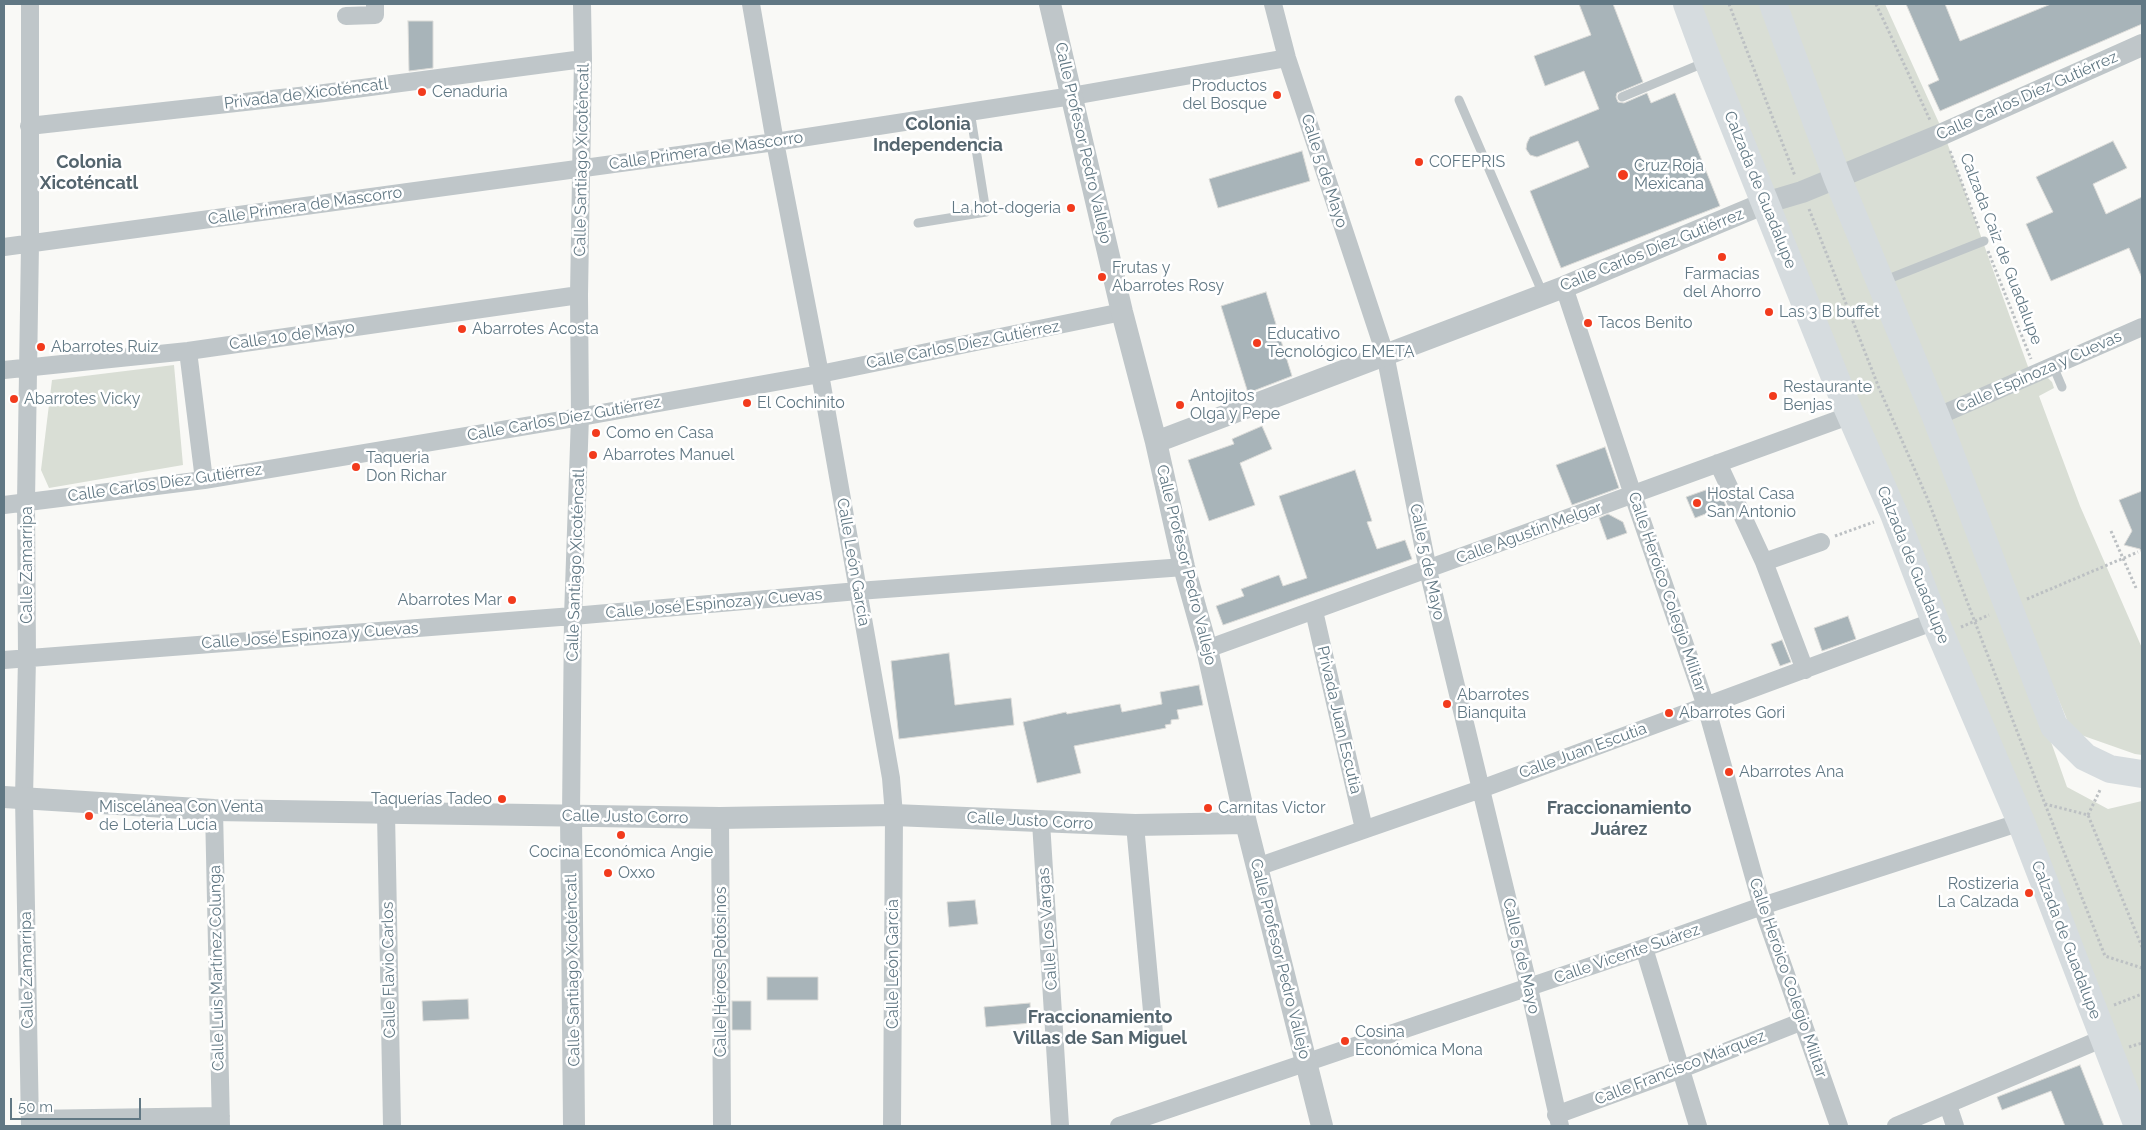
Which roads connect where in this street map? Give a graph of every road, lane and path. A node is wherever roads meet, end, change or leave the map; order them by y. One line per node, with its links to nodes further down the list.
1 (30, 4): 20 (street, Calle Zamarripa)
2 (375, 4): 11 (street)
3 (582, 4): 14 (street, Calle Santiago Xicoténcatl)
4 (752, 4): 22 (street, Calle León García)
5 (1050, 4): 16 (street, Calle Profesor Pedro Vallejo)
6 (1273, 4): 13 (street, Calle 5 de Mayo)
7 (1687, 4): 15 (main road, Calzada de Guadalupe)
8 (1729, 4): 25 (path, Calzada de Guadalupe)
9 (1773, 4): 24 (main road)
10 (1876, 4): 21 (path, Calzada Caiz de Guadalupe)
11 (346, 16)
12 (2142, 45): 21 (street, Calle Carlos Díez Gutiérrez)
13 (1288, 58): 16 (street, Calle Primera de Mascorro); 38 (street, Calle 5 de Mayo)
14 (583, 59): 20 (street, Privada de Xicoténcatl); 23 (street, Calle Santiago Xicoténcatl)
15 (1708, 61): 17 (lane); 26 (main road, Calzada de Guadalupe)
16 (1072, 96): 19 (street, Calle Primera de Mascorro); 35 (street, Calle Profesor Pedro Vallejo)
17 (1622, 96)
18 (1459, 100): 33 (lane)
19 (970, 111): 22 (street, Calle Primera de Mascorro); 27 (lane)
20 (29, 126): 29 (street, Calle Zamarripa)
21 (1941, 135): 24 (street, Calle Carlos Díez Gutiérrez); 28 (path, Calzada Caiz de Guadalupe)
22 (775, 142): 23 (street, Calle Primera de Mascorro); 43 (street, Calle León García)
23 (582, 168): 29 (street, Calle Primera de Mascorro); 34 (street, Calle Santiago Xicoténcatl)
24 (1837, 177): 25 (street, Calle Carlos Díez Gutiérrez); 31 (main road)
25 (1802, 192): 26 (street, Calle Carlos Díez Gutiérrez); 67 (path, Calzada de Guadalupe)
26 (1765, 203): 32 (street, Calle Carlos Díez Gutiérrez); 45 (main road, Calzada de Guadalupe)
27 (918, 223)
28 (1984, 241): 31 (lane); 42 (path, Calzada Caiz de Guadalupe)
29 (30, 244): 30 (street, Calle Primera de Mascorro); 40 (street, Calle Zamarripa)
30 (4, 246)
31 (1880, 282): 47 (main road)
32 (1564, 287): 33 (street, Calle Carlos Díez Gutiérrez); 51 (street, Calle Heróico Colegio Militar)
33 (1543, 294): 38 (street, Calle Carlos Díez Gutiérrez)
34 (579, 295): 37 (street, Calle 10 de Mayo); 46 (street, Calle Santiago Xicoténcatl)
35 (1122, 312): 43 (street, Calle Carlos Díez Gutiérrez); 48 (street, Calle Profesor Pedro Vallejo)
36 (2142, 327): 39 (street, Calle Espinoza y Cuevas)
37 (188, 351): 40 (street, Calle 10 de Mayo); 50 (street)
38 (1385, 354): 48 (street, Calle Carlos Díez Gutiérrez); 61 (street, Calle 5 de Mayo)
39 (2053, 366): 42 (street, Calle Espinoza y Cuevas); 44 (lane)
40 (29, 368): 41 (street, Calle 10 de Mayo); 52 (street, Calle Zamarripa)
41 (4, 370)
42 (2036, 373): 47 (street, Calle Espinoza y Cuevas)
43 (820, 374): 46 (street, Calle Carlos Díez Gutiérrez); 63 (street, Calle León García)
44 (2062, 387)
45 (1851, 415): 49 (street, Calle Agustín Melgar); 54 (main road, Calzada de Guadalupe)
46 (580, 417): 50 (street, Calle Carlos Díez Gutiérrez); 66 (street, Calle Santiago Xicoténcatl)
47 (1936, 417): 64 (main road)
48 (1156, 442): 60 (street, Calle Profesor Pedro Vallejo)
49 (1718, 463): 51 (street, Calle Agustín Melgar); 59 (street)
50 (204, 480): 52 (street, Calle Carlos Díez Gutiérrez)
51 (1633, 495): 61 (street, Calle Agustín Melgar); 73 (street, Calle Heróico Colegio Militar)
52 (26, 502): 53 (street, Calle Carlos Díez Gutiérrez); 70 (street, Calle Zamarripa)
53 (4, 505)
54 (1894, 514): 56 (path); 68 (main road, Calzada de Guadalupe)
55 (2111, 531): 58 (path)
56 (1820, 542): 59 (street)
57 (2138, 552): 58 (path)
58 (2123, 558): 62 (path); 64 (path)
59 (1764, 562): 72 (street)
60 (1184, 567): 63 (street, Calle José Espinoza y Cuevas); 69 (street, Calle Profesor Pedro Vallejo)
61 (1428, 570): 65 (street, Calle Agustín Melgar); 76 (street, Calle 5 de Mayo)
62 (2136, 588)
63 (858, 591): 66 (street, Calle José Espinoza y Cuevas); 81 (street, Calle León García)
64 (2008, 607): 67 (path); 74 (main road)
65 (1314, 611): 69 (street, Calle Agustín Melgar); 89 (street, Privada Juan Escutia)
66 (573, 616): 70 (street, Calle José Espinoza y Cuevas); 83 (street, Calle Santiago Xicoténcatl)
67 (1974, 621): 68 (path); 78 (path, Calzada de Guadalupe)
68 (1938, 628): 72 (street, Calle Juan Escutia); 86 (main road, Calzada de Guadalupe)
69 (1207, 649): 87 (street, Calle Profesor Pedro Vallejo)
70 (27, 658): 71 (street, Calle José Espinoza y Cuevas); 77 (street, Calle Zamarripa)
71 (4, 660)
72 (1805, 670): 73 (street, Calle Juan Escutia)
73 (1706, 706): 76 (street, Calle Juan Escutia); 91 (street, Calle Heróico Colegio Militar)
74 (2110, 769): 75 (main road); 82 (path)
75 (2142, 774)
76 (1481, 789): 89 (street, Calle Juan Escutia); 95 (street, Calle 5 de Mayo)
77 (14, 798): 79 (street, Calle Justo Corro); 107 (street, Calle Zamarripa)
78 (2045, 804): 82 (path); 94 (path, Calzada de Guadalupe)
79 (214, 810): 80 (street, Calle Justo Corro); 104 (street, Calle Luis Martínez Colunga)
80 (386, 814): 83 (street, Calle Justo Corro); 108 (street, Calle Flavio Carlos)
81 (894, 815): 84 (street, Calle Justo Corro); 85 (street, Calle Justo Corro); 111 (street, Calle León García)
82 (2088, 815): 92 (path)
83 (571, 816): 84 (street, Calle Justo Corro); 109 (street, Calle Santiago Xicoténcatl)
84 (720, 818): 110 (street, Calle Héroes Potosinos)
85 (1041, 822): 88 (street, Calle Justo Corro); 112 (street, Calle Los Vargas)
86 (2020, 822): 91 (street, Calle Vicente Suárez); 97 (main road, Calzada de Guadalupe)
87 (1246, 823): 88 (street, Calle Justo Corro); 90 (street, Calle Profesor Pedro Vallejo)
88 (1135, 826): 99 (street)
89 (1364, 830): 90 (street, Calle Juan Escutia)
90 (1257, 867): 101 (street, Calle Profesor Pedro Vallejo)
91 (1762, 906): 93 (street, Calle Vicente Suárez); 98 (street, Calle Heróico Colegio Militar)
92 (2142, 947)
93 (1644, 948): 95 (street, Calle Vicente Suárez); 102 (street)
94 (2142, 968)
95 (1529, 988): 101 (street, Calle Vicente Suárez); 105 (street, Calle 5 de Mayo)
96 (2142, 994): 97 (path)
97 (2094, 1013): 100 (main road, Calzada de Guadalupe)
98 (1803, 1021): 102 (street, Calle Francisco Márquez); 116 (street, Calle Heróico Colegio Militar)
99 (1154, 1033)
100 (2104, 1038): 103 (street); 119 (main road, Calzada de Guadalupe)
101 (1306, 1064): 106 (street, Calle Vicente Suárez); 114 (street, Calle Profesor Pedro Vallejo)
102 (1679, 1070): 105 (street, Calle Francisco Márquez); 115 (street)
103 (1948, 1105): 117 (street); 118 (street)
104 (221, 1121): 107 (street)
105 (1558, 1121)
106 (1142, 1122): 113 (street, Calle Vicente Suárez)
107 (30, 1123)
108 (392, 1126)
109 (574, 1126)
110 (722, 1126)
111 (892, 1126)
112 (1060, 1126)
113 (1120, 1126)
114 (1322, 1126)
115 (1698, 1126)
116 (1840, 1126)
117 (1896, 1126)
118 (1955, 1126)
119 (2138, 1126)

